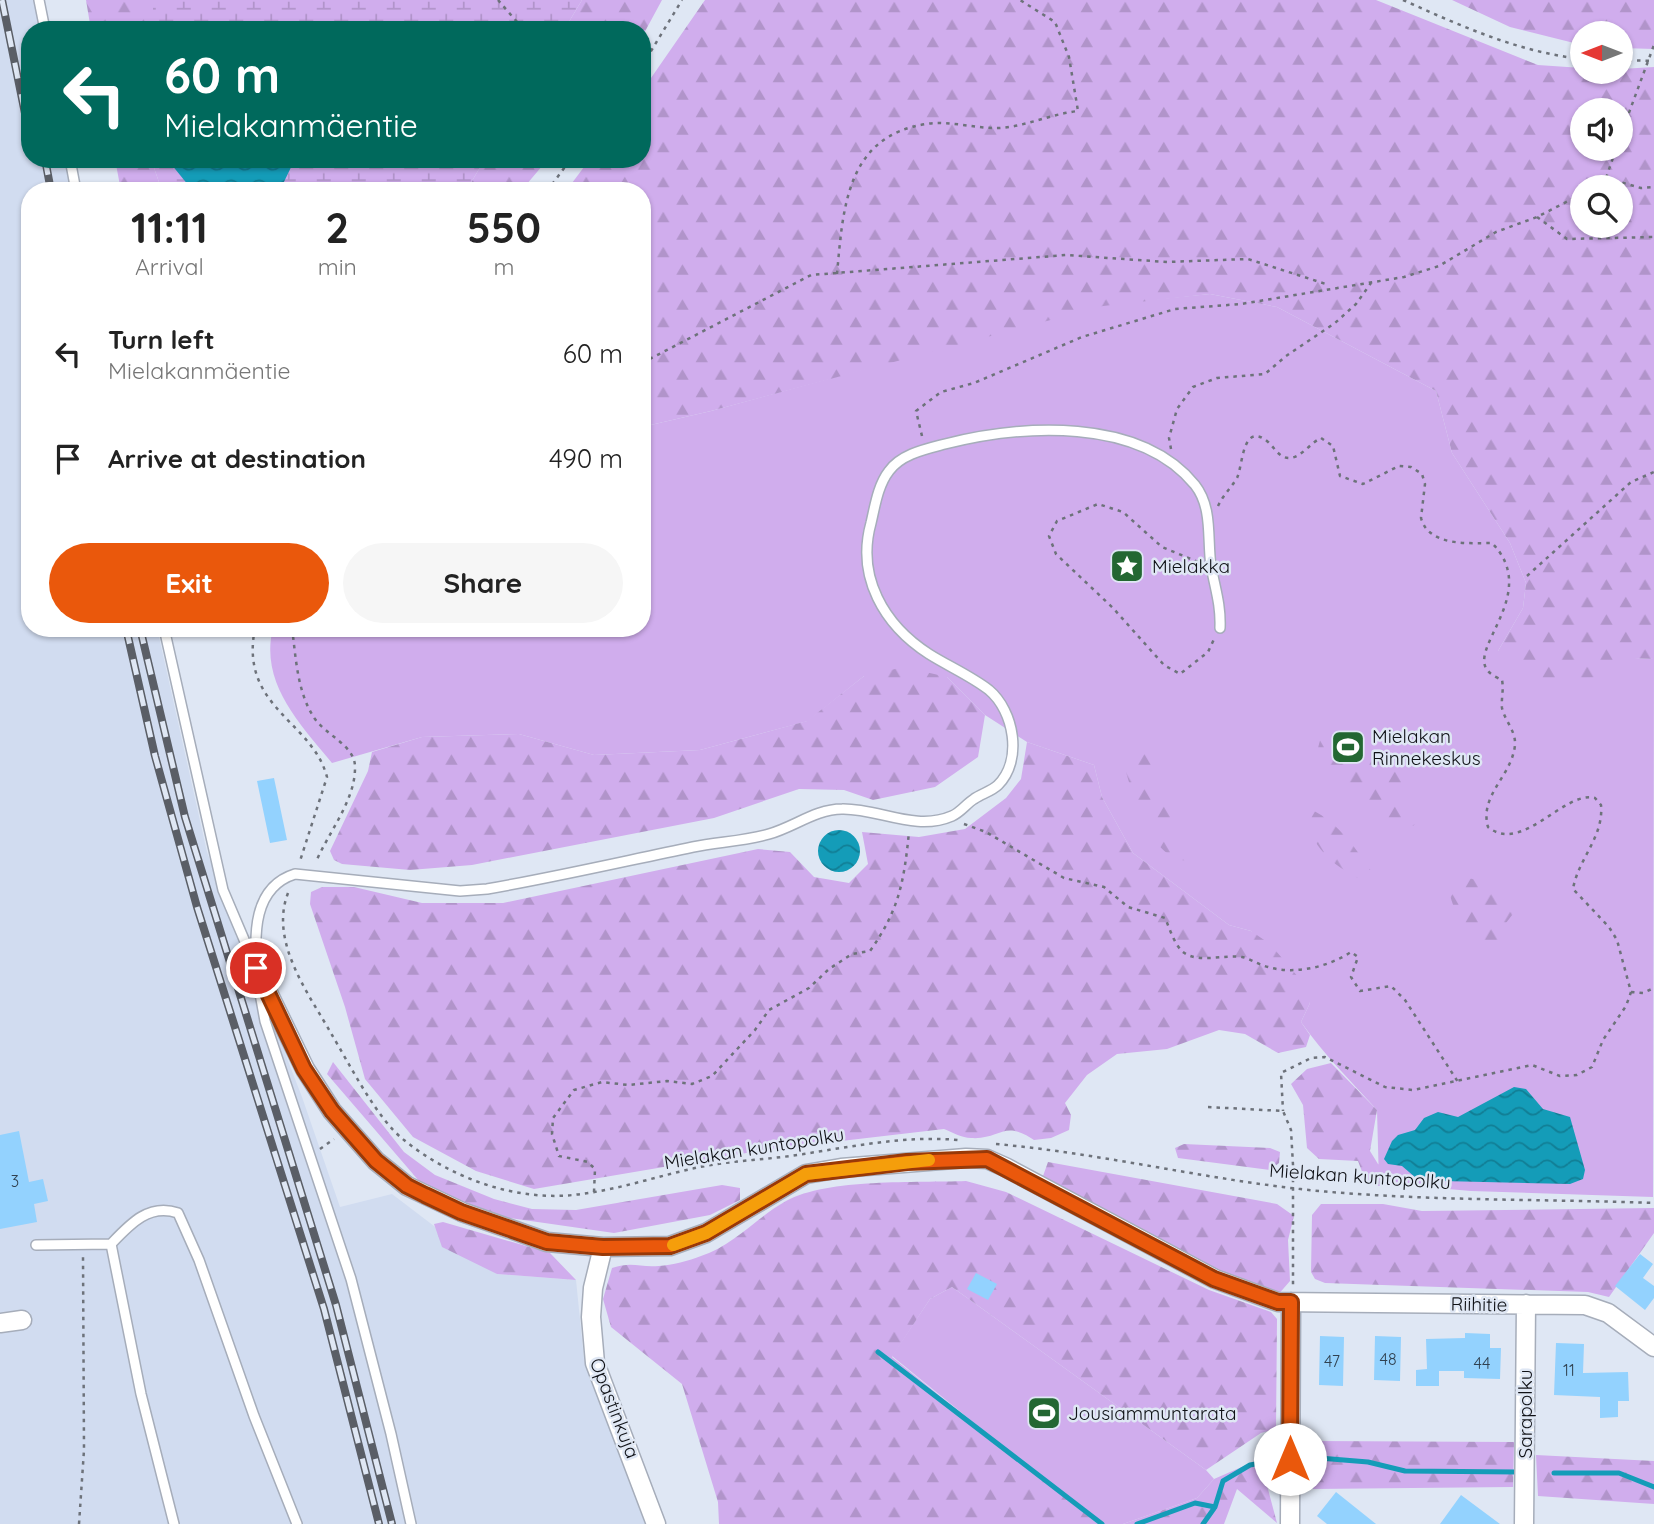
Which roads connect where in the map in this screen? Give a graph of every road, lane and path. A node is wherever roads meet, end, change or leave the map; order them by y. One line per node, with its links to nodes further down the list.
1 (39, 0): 6 (lane)
2 (498, 0): 7 (path)
3 (682, 0): 9 (path)
4 (1020, 0): 22 (path)
5 (1403, 0): 10 (path)
6 (43, 21)
7 (516, 21)
8 (1654, 45): 13 (path)
9 (651, 51)
10 (1570, 58)
11 (1633, 61): 13 (path)
12 (1654, 61): 13 (path)
13 (1647, 62): 14 (path)
14 (1633, 101)
15 (565, 168): 16 (path)
16 (554, 182)
17 (1633, 186): 18 (path)
18 (1654, 187)
19 (1570, 200): 20 (path)
20 (1537, 216): 21 (path); 23 (path)
21 (1654, 237)
22 (837, 274): 24 (path); 25 (path)
23 (1372, 281): 24 (path); 27 (path)
24 (1332, 286): 26 (path)
25 (651, 358)
26 (926, 449): 27 (lane); 36 (lane)
27 (1181, 471): 29 (lane)
28 (1654, 472): 31 (path)
29 (1208, 519): 30 (lane); 42 (path)
30 (1211, 567): 32 (lane); 32 (path)
31 (1527, 576)
32 (1220, 628)
33 (166, 637): 40 (lane)
34 (254, 637): 38 (path, Mielakan kuntopolku)
35 (293, 637): 39 (path)
36 (948, 818): 37 (lane); 43 (path)
37 (911, 821): 39 (lane); 51 (path)
38 (295, 874): 39 (lane); 40 (lane); 51 (path, Mielakan kuntopolku)
39 (311, 875)
40 (256, 968): 46 (street, Riihitie); 49 (lane)
41 (1654, 988): 42 (path)
42 (1631, 992): 43 (path)
43 (1458, 1082): 45 (path)
44 (1208, 1107): 45 (path)
45 (1283, 1111): 50 (path)
46 (349, 1132): 49 (path); 56 (street, Riihitie)
47 (961, 1140): 51 (path, Mielakan kuntopolku)
48 (987, 1143): 50 (path, Mielakan kuntopolku)
49 (312, 1160): 65 (lane)
50 (1291, 1188): 52 (path, Mielakan kuntopolku); 57 (path)
51 (594, 1192)
52 (1654, 1203)
53 (111, 1244): 55 (lane); 63 (lane); 64 (lane)
54 (36, 1245): 55 (lane)
55 (82, 1245): 62 (path)
56 (603, 1247): 57 (street, Riihitie); 66 (street, Opastinkuja)
57 (1291, 1302): 58 (street, Riihitie); 67 (street)
58 (1526, 1304): 61 (street, Riihitie); 68 (street, Sarapolku)
59 (22, 1320): 60 (street)
60 (0, 1323)
61 (1654, 1348)
62 (79, 1524)
63 (174, 1524)
64 (297, 1524)
65 (411, 1524)
66 (656, 1524)
67 (1290, 1524)
68 (1524, 1524)

